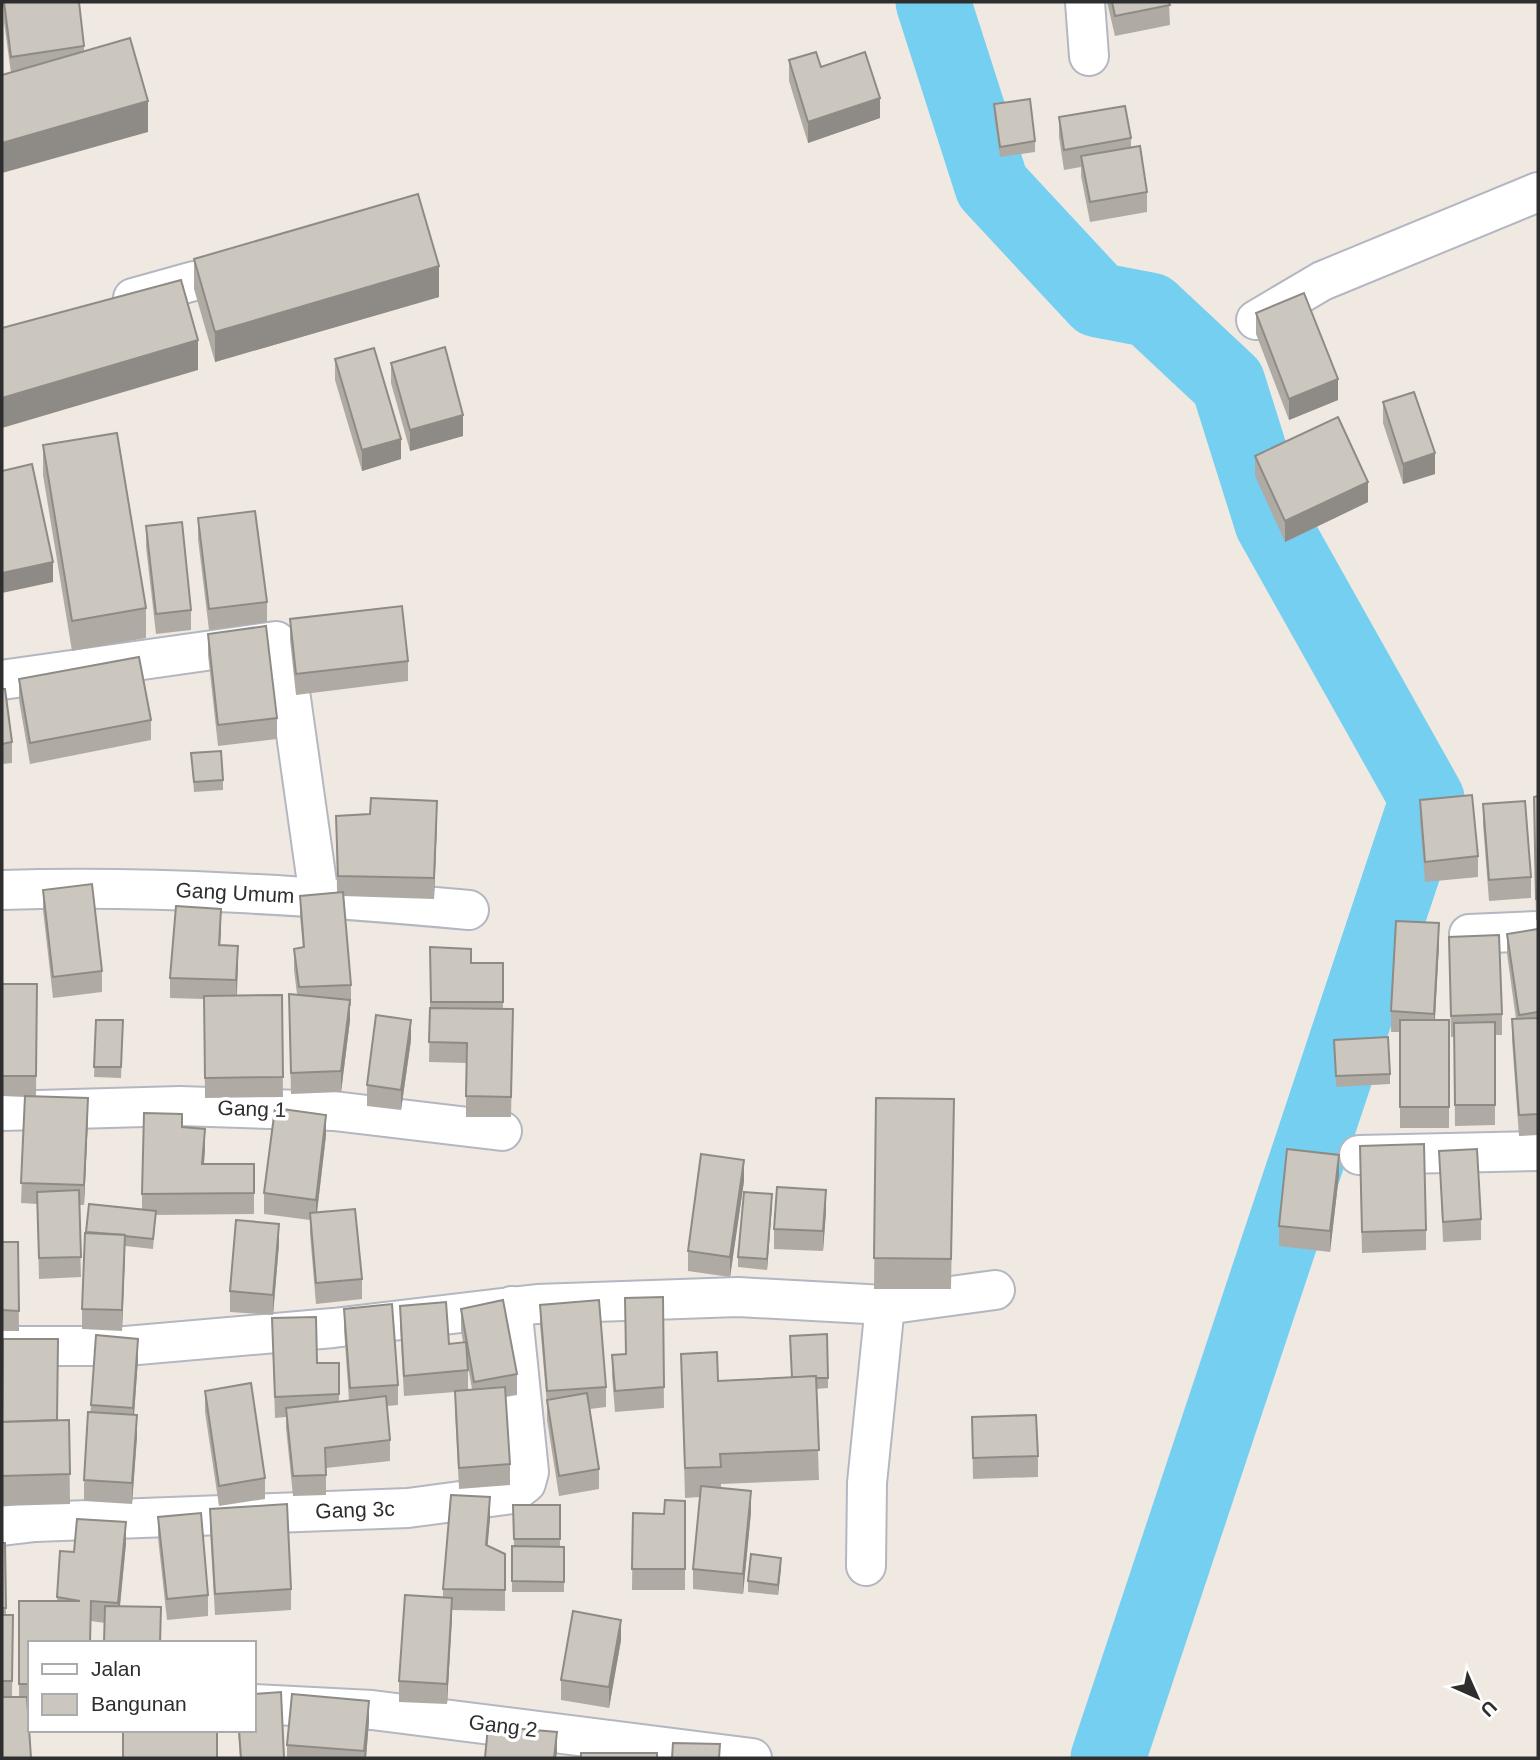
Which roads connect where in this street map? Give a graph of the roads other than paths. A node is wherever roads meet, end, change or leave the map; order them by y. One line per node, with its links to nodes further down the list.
1 (1086, 2): 2 (street)
2 (1089, 56)
3 (1538, 192): 6 (street)
4 (194, 281): 5 (street)
5 (101, 306)
6 (1256, 320)
7 (2, 680): 9 (street)
8 (2, 890): 9 (street, Gang Umum)
9 (319, 897): 10 (street, Gang Umum)
10 (469, 910)
11 (1538, 931): 12 (street)
12 (1469, 934)
13 (2, 1111): 14 (street, Gang 1)
14 (502, 1131)
15 (1538, 1151): 16 (street)
16 (1359, 1155)
17 (995, 1290): 18 (street)
18 (885, 1305): 19 (street); 22 (street)
19 (512, 1306): 20 (street); 21 (street, Gang 3c)
20 (2, 1346)
21 (2, 1526)
22 (866, 1566)
23 (256, 1703): 24 (street, Gang 2)
24 (752, 1758)

